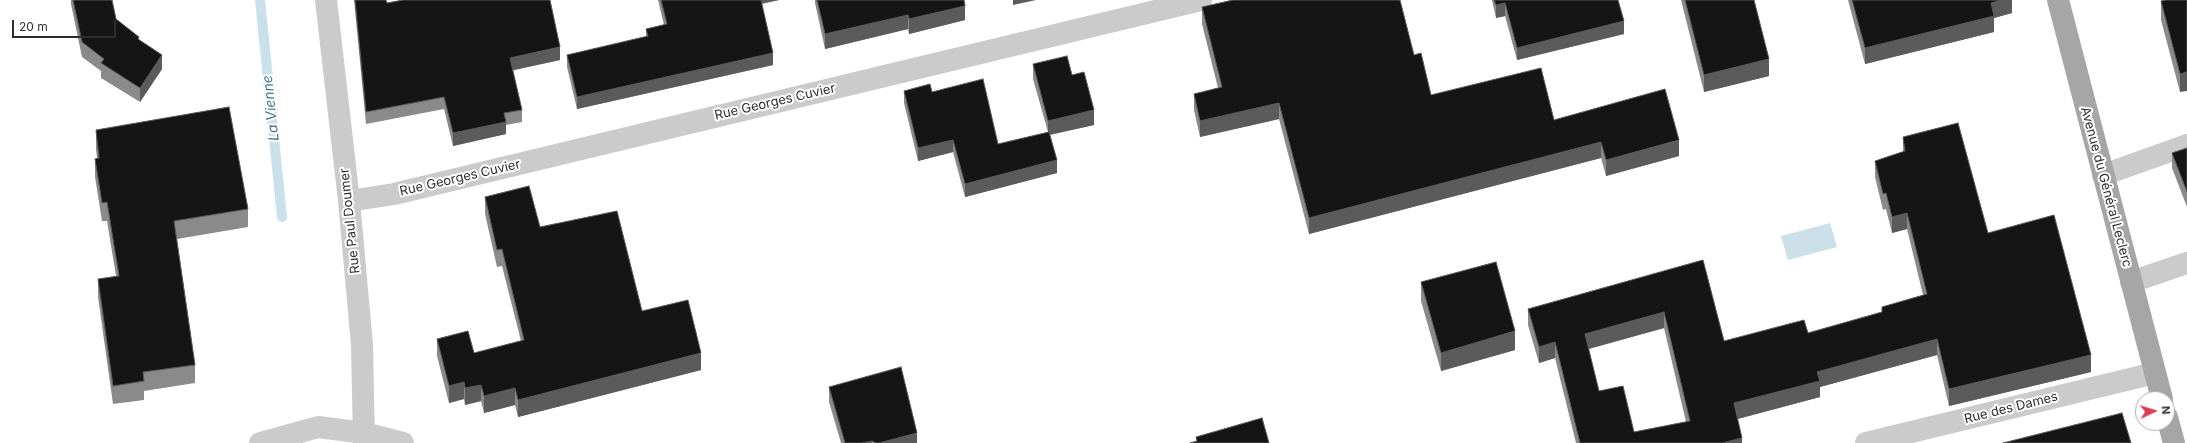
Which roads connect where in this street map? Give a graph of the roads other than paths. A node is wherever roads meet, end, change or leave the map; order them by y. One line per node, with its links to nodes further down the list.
1 (326, 0): 6 (street, Rue Paul Doumer)
2 (1201, 0): 6 (street, Rue Georges Cuvier)
3 (2058, 0): 5 (main road, Avenue du Général Leclerc)
4 (2187, 145): 5 (street)
5 (2103, 175): 8 (main road, Avenue du Général Leclerc)
6 (349, 201): 12 (street, Rue Paul Doumer)
7 (2187, 263): 8 (street)
8 (2131, 282): 9 (main road, Avenue du Général Leclerc)
9 (2155, 373): 10 (main road, Avenue du Général Leclerc); 15 (street, Rue des Dames)
10 (2160, 391)
11 (2171, 431): 16 (main road)
12 (364, 438): 13 (street); 14 (street)
13 (260, 443)
14 (403, 443)
15 (1866, 443)
16 (2174, 443)

